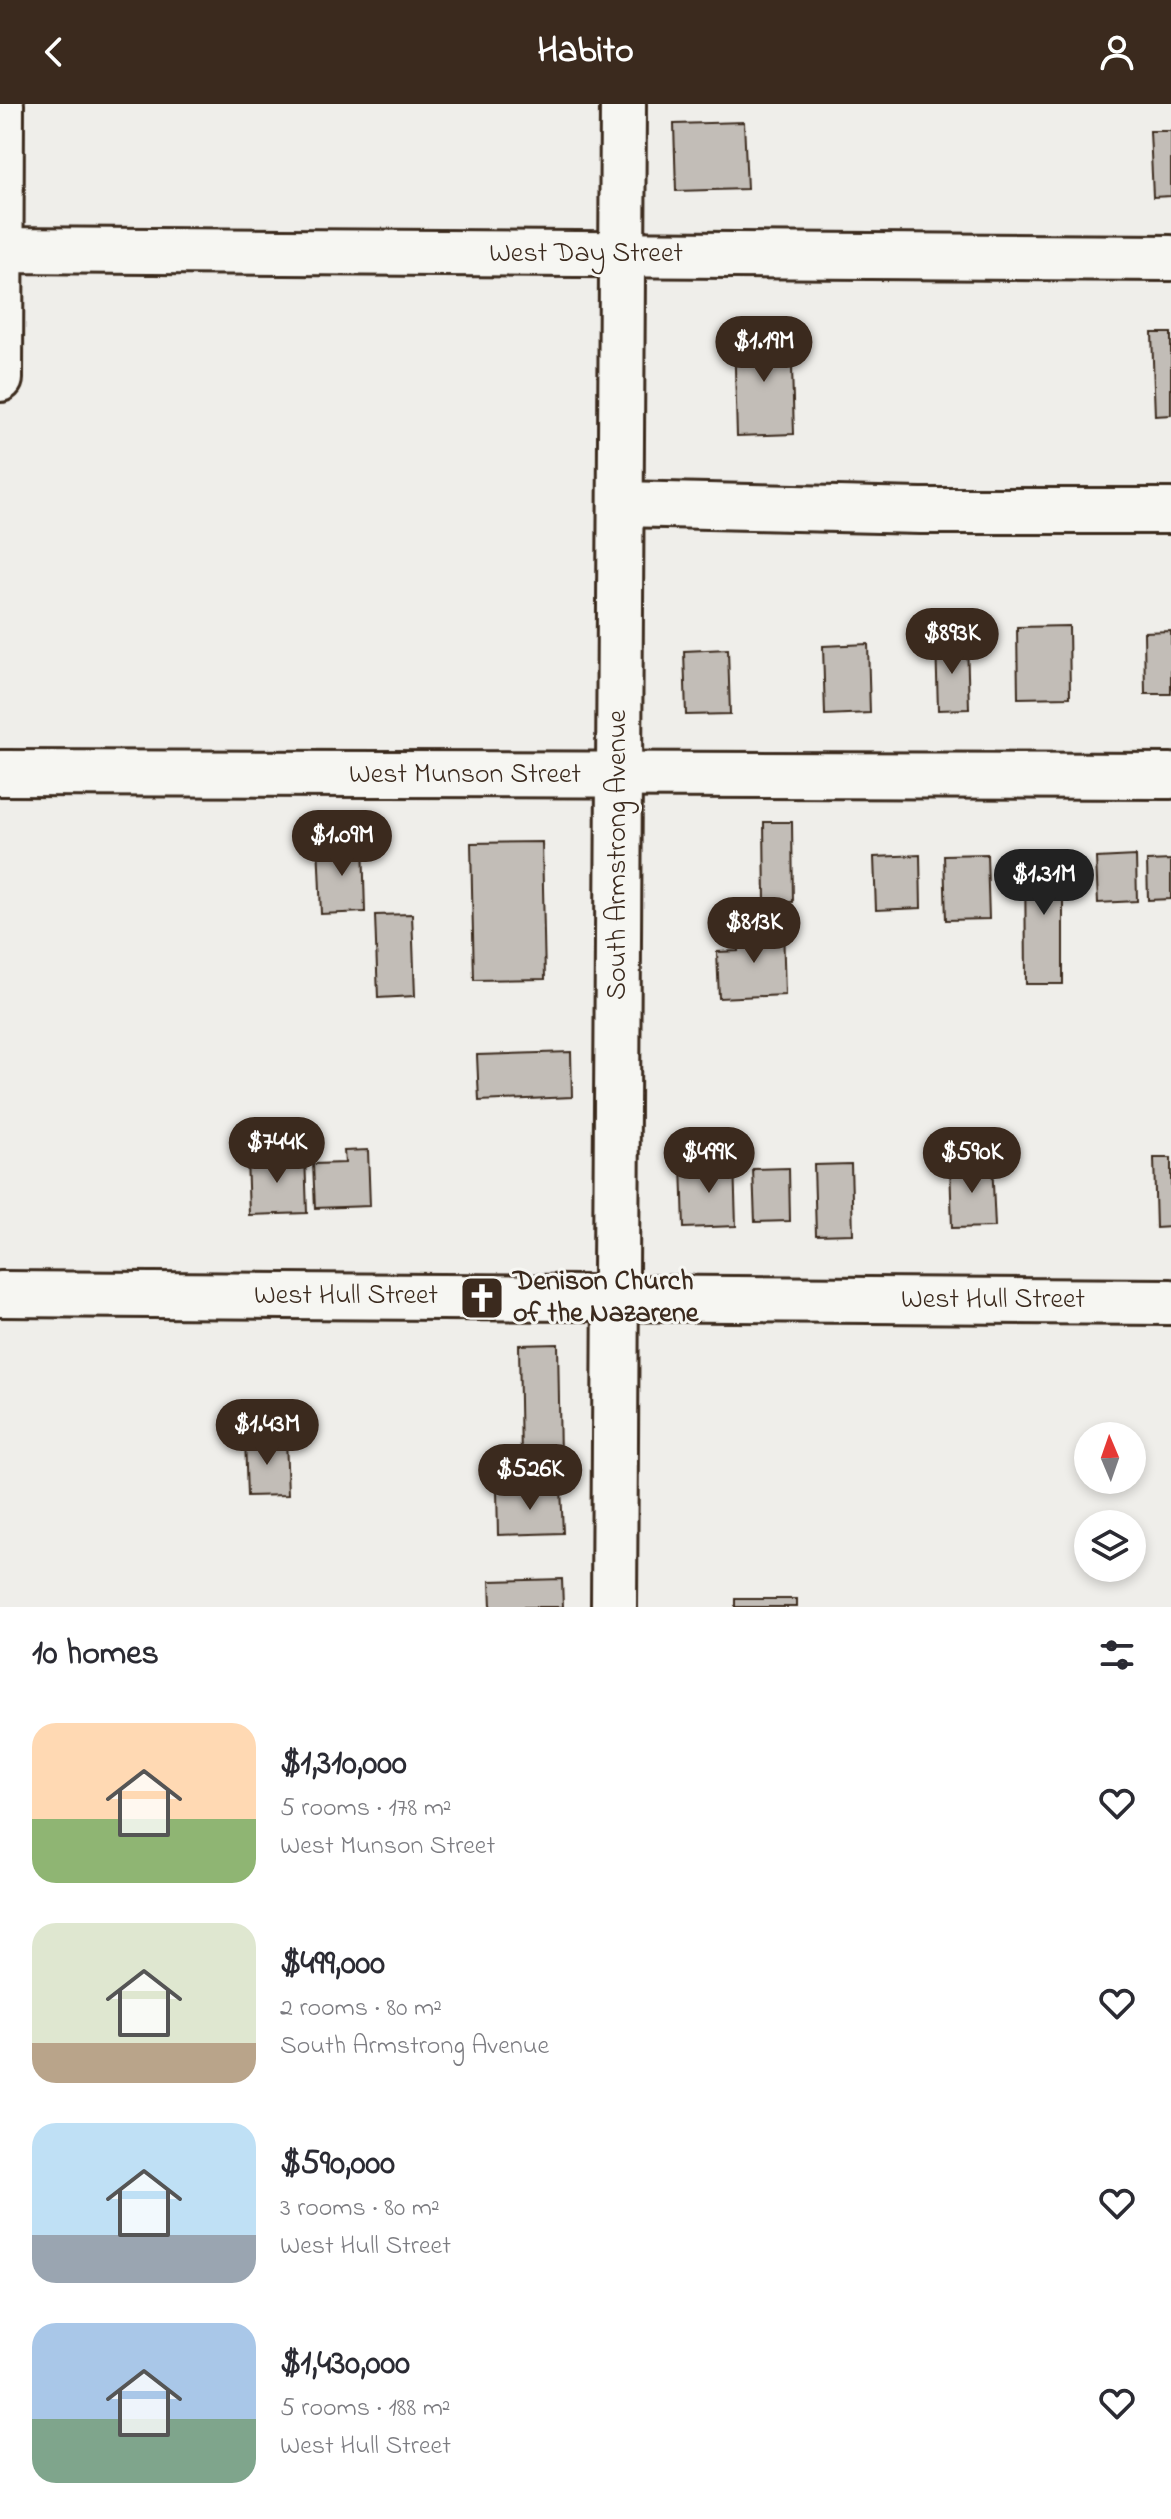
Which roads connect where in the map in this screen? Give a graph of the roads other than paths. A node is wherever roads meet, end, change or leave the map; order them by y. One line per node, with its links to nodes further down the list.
1 (1, 104): 3 (street)
2 (623, 104): 4 (street, South Armstrong Avenue)
3 (1, 250): 4 (street, West Day Street); 6 (street)
4 (624, 254): 5 (street, West Day Street); 7 (street, South Armstrong Avenue)
5 (1171, 258)
6 (0, 379)
7 (621, 504): 8 (street); 10 (street, South Armstrong Avenue)
8 (1171, 511)
9 (0, 773): 10 (street, West Munson Street)
10 (618, 775): 11 (street, West Munson Street); 13 (street, South Armstrong Avenue)
11 (1171, 776)
12 (0, 1294): 13 (street, West Hull Street)
13 (617, 1297): 14 (street, West Hull Street); 15 (street, South Armstrong Avenue)
14 (1171, 1302)
15 (614, 1607)

